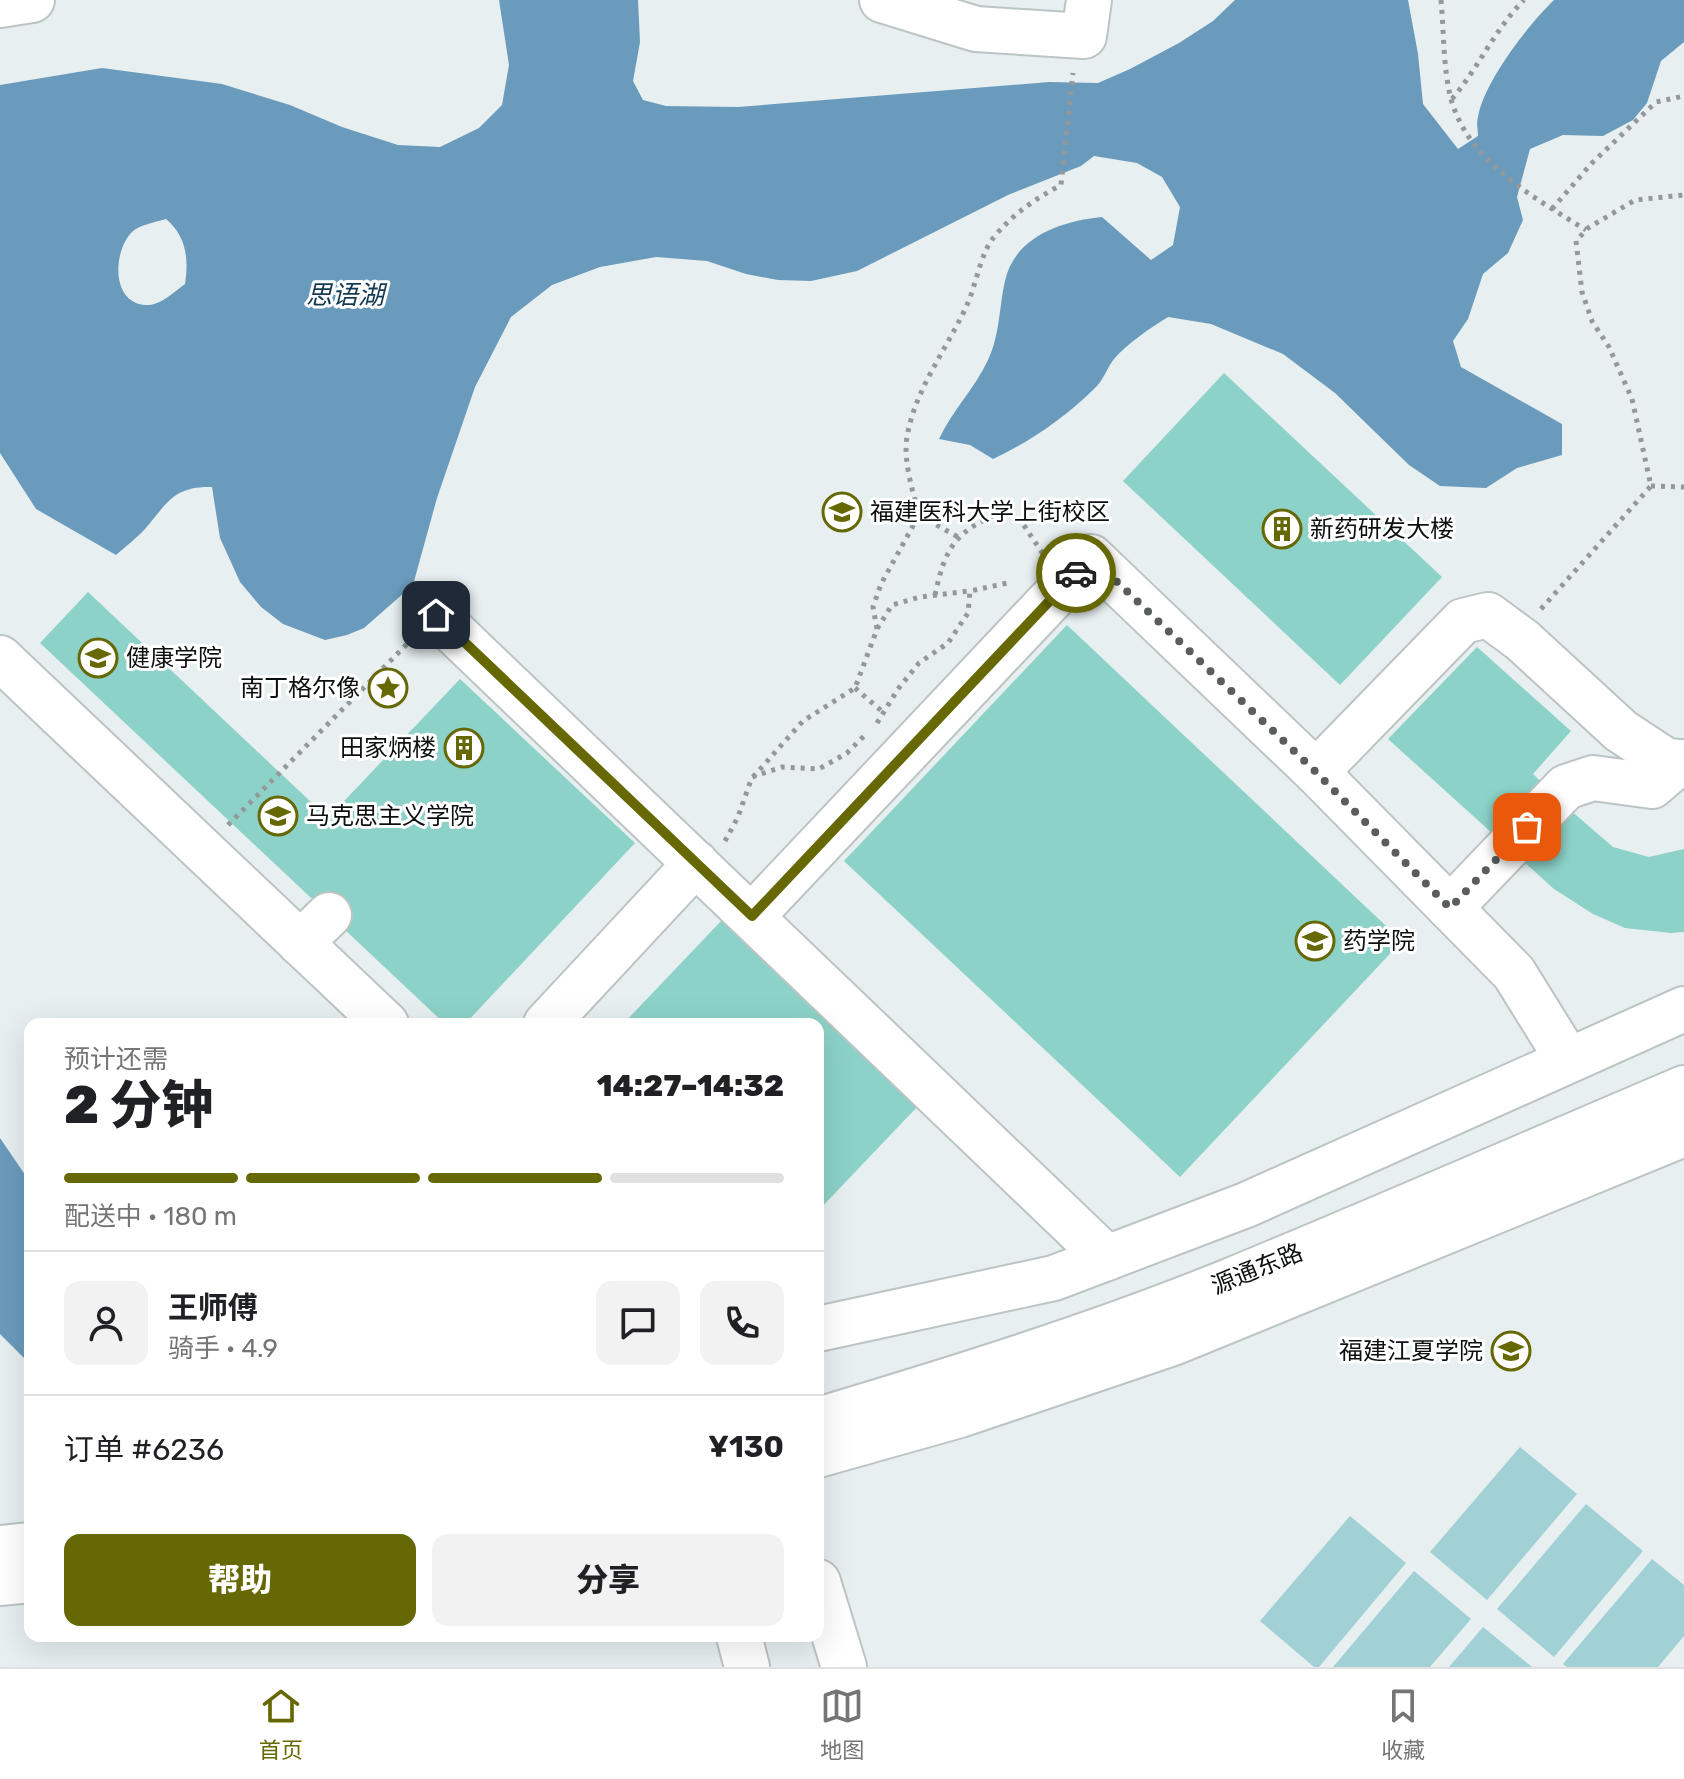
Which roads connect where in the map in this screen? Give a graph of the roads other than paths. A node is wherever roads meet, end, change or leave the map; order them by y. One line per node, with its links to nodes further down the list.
1 (32, 0): 4 (main road)
2 (882, 0): 3 (main road)
3 (1089, 0)
4 (0, 5)
5 (436, 615): 9 (main road)
6 (0, 658): 13 (main road)
7 (1682, 763): 8 (main road); 10 (main road)
8 (1316, 772): 10 (main road); 11 (main road)
9 (702, 868): 11 (main road); 14 (main road)
10 (1450, 908): 15 (main road)
11 (752, 916): 18 (main road)
12 (1684, 1009): 15 (main road)
13 (381, 1018)
14 (552, 1018)
15 (1568, 1060): 18 (main road)
16 (1684, 1088): 20 (main road, 源通东路)
17 (1684, 1134): 21 (main road, 源通东路)
18 (1107, 1258): 19 (main road)
19 (824, 1328)
20 (824, 1418)
21 (824, 1453)
22 (24, 1546): 23 (main road)
23 (0, 1548)
24 (24, 1581): 25 (main road)
25 (0, 1583)
26 (824, 1602): 29 (main road)
27 (741, 1642): 28 (main road)
28 (747, 1667)
29 (844, 1667)

